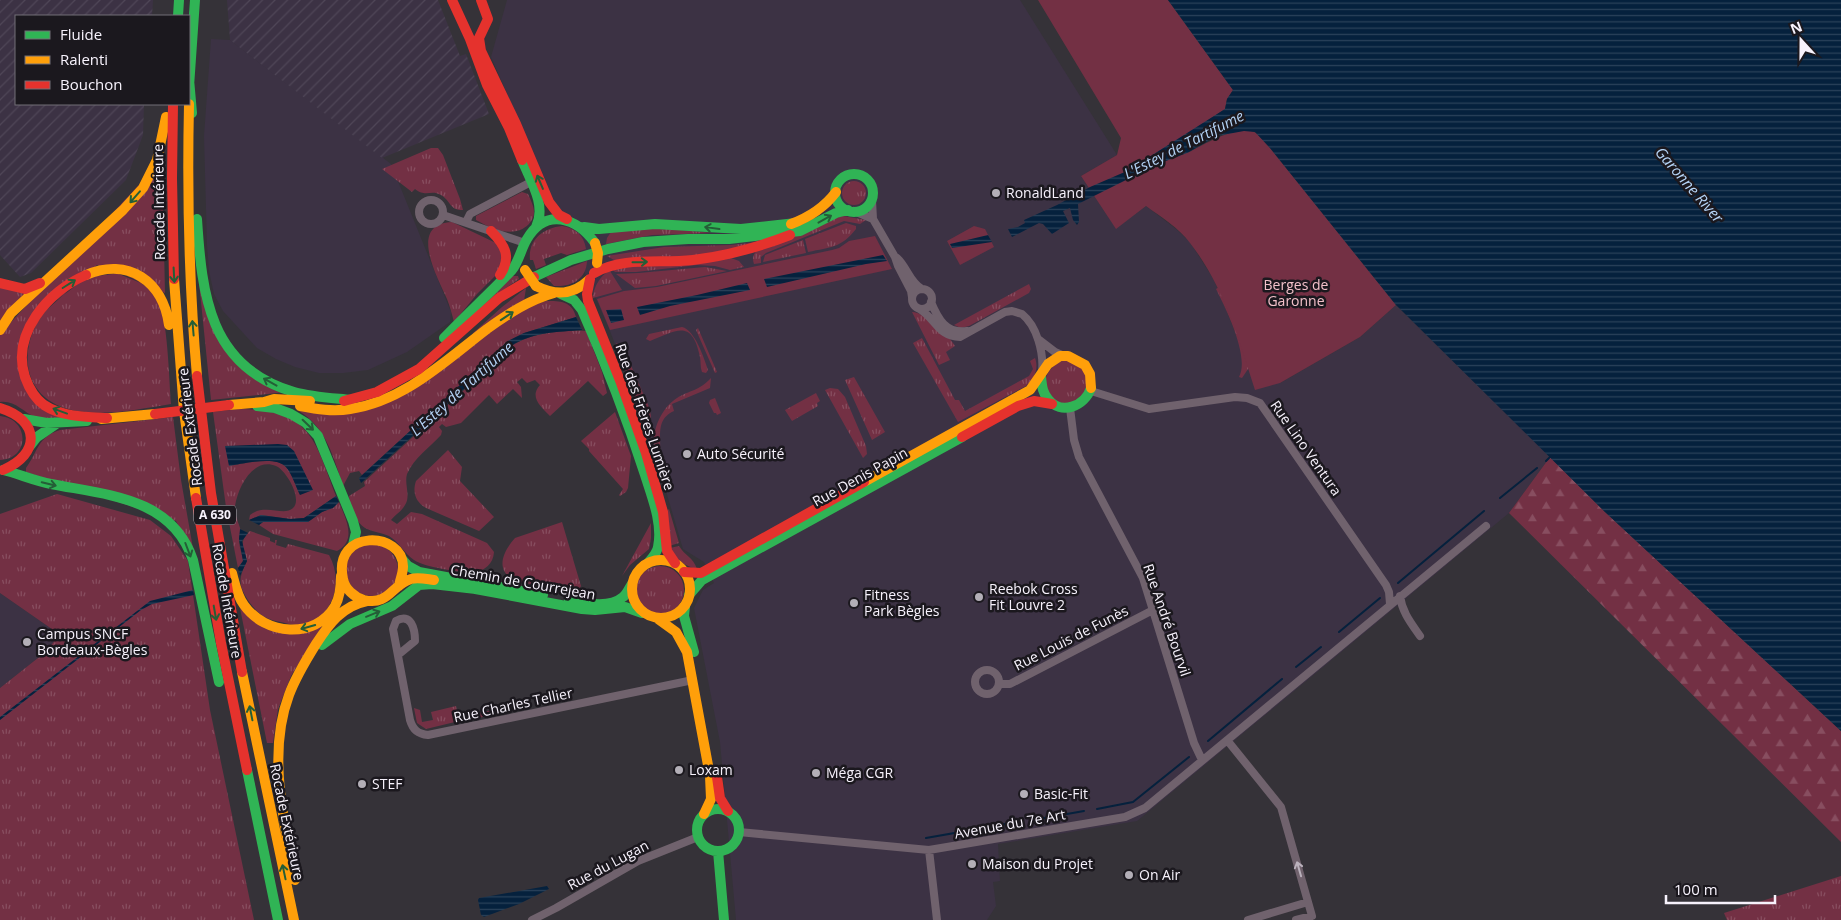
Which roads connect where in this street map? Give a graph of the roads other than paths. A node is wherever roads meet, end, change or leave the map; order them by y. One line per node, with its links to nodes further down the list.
1 (179, 0): 5 (main road)
2 (195, 0): 8 (main road)
3 (452, 0): 6 (main road)
4 (481, 0): 7 (main road)
5 (178, 15)
6 (465, 27): 7 (main road); 13 (main road)
7 (483, 28): 19 (main road, one-way to 7)
8 (190, 66)
9 (190, 90): 44 (main road, one-way to 9)
10 (169, 105): 28 (main road, one-way to 28)
11 (173, 105): 56 (main road, Rocade Intérieure / A 630, one-way to 56)
12 (189, 105): 39 (main road, Rocade Extérieure / A 630, one-way to 12)
13 (530, 182): 20 (street); 23 (main road)
14 (836, 192): 15 (main road); 16 (main road); 22 (main road)
15 (872, 200): 16 (main road); 18 (street)
16 (851, 211): 18 (street); 22 (main road, one-way to 16)
17 (443, 215): 20 (street)
18 (874, 219): 26 (street)
19 (568, 220): 21 (main road); 23 (main road)
20 (466, 222): 24 (street)
21 (584, 227): 22 (main road, one-way to 21); 27 (main road, bridge)
22 (798, 227): 27 (main road, one-way to 22); 42 (main road)
23 (535, 229): 25 (main road)
24 (491, 231): 25 (street); 35 (main road)
25 (524, 247): 31 (main road, bridge); 35 (main road)
26 (895, 257): 30 (street); 32 (street)
27 (594, 272): 31 (main road); 60 (main road, Rue des Frères Lumière)
28 (48, 279): 29 (main road); 36 (main road)
29 (0, 283)
30 (922, 289): 32 (street); 33 (street)
31 (557, 294): 42 (main road, one-way to 31); 59 (main road, Rue des Frères Lumière)
32 (912, 297): 34 (street)
33 (931, 302): 34 (street); 37 (street)
34 (918, 308): 37 (street)
35 (469, 314): 42 (main road)
36 (0, 330)
37 (974, 330): 38 (street)
38 (1038, 339): 40 (street); 41 (street)
39 (195, 353): 62 (main road, one-way to 39); 90 (main road, Rocade Extérieure / A 630, one-way to 39)
40 (1066, 356): 41 (main road); 43 (main road)
41 (1042, 374): 46 (main road); 61 (main road, Rue Denis Papin)
42 (407, 381): 44 (main road); 45 (main road)
43 (1090, 391): 49 (main road); 69 (street, Rue Lino Ventura)
44 (350, 400): 45 (main road)
45 (264, 402): 47 (main road)
46 (1052, 404): 49 (main road); 66 (main road, Rue Denis Papin)
47 (229, 405): 50 (main road, bridge); 57 (main road, one-way to 57)
48 (0, 408): 51 (main road)
49 (1070, 408): 71 (street, Rue André Bourvil)
50 (108, 418): 52 (main road); 56 (main road, one-way to 56)
51 (24, 419): 52 (main road); 53 (main road)
52 (56, 424): 53 (main road)
53 (30, 446): 54 (main road)
54 (1, 470): 87 (main road, one-way to 87)
55 (1486, 526): 67 (street, Avenue du 7e Art)
56 (200, 531): 87 (main road, Rocade Intérieure / A 630, one-way to 87)
57 (353, 545): 58 (main road); 62 (main road)
58 (402, 559): 63 (main road, Chemin de Courrejean); 64 (main road)
59 (648, 563): 60 (main road); 63 (main road)
60 (675, 564): 61 (main road)
61 (684, 572): 66 (main road)
62 (342, 576): 68 (main road)
63 (632, 584): 72 (main road)
64 (399, 586): 65 (main road, Chemin de Courrejean); 68 (main road)
65 (476, 589): 72 (main road, Chemin de Courrejean); 76 (main road, one-way to 65)
66 (689, 595): 70 (main road)
67 (1400, 596): 69 (street, Avenue du 7e Art); 74 (street)
68 (367, 601): 76 (main road)
69 (1390, 604): 79 (street, Avenue du 7e Art)
70 (684, 606): 73 (main road); 81 (main road)
71 (1153, 610): 78 (street, Rue Louis de Funès); 80 (street, Rue André Bourvil)
72 (642, 613): 73 (main road)
73 (658, 619): 77 (main road)
74 (1420, 636)
75 (398, 655): 77 (street, Rue Charles Tellier)
76 (297, 677): 91 (main road)
77 (693, 680): 82 (main road)
78 (999, 684)
79 (1227, 740): 80 (street, Avenue du 7e Art); 88 (street, one-way to 79)
80 (1202, 760): 85 (street, Avenue du 7e Art)
81 (728, 811): 82 (main road); 83 (main road)
82 (704, 814): 84 (main road)
83 (739, 832): 85 (street, Avenue du 7e Art); 86 (main road)
84 (698, 837): 86 (main road); 92 (street, Rue du Lugan)
85 (929, 850): 94 (street)
86 (718, 851): 93 (main road)
87 (270, 882): 89 (main road, Rocade Intérieure / A 630)
88 (1308, 902): 95 (street); 96 (street)
89 (278, 920)
90 (294, 920)
91 (302, 920)
92 (532, 920)
93 (724, 920)
94 (937, 920)
95 (1248, 920)
96 (1296, 920)

